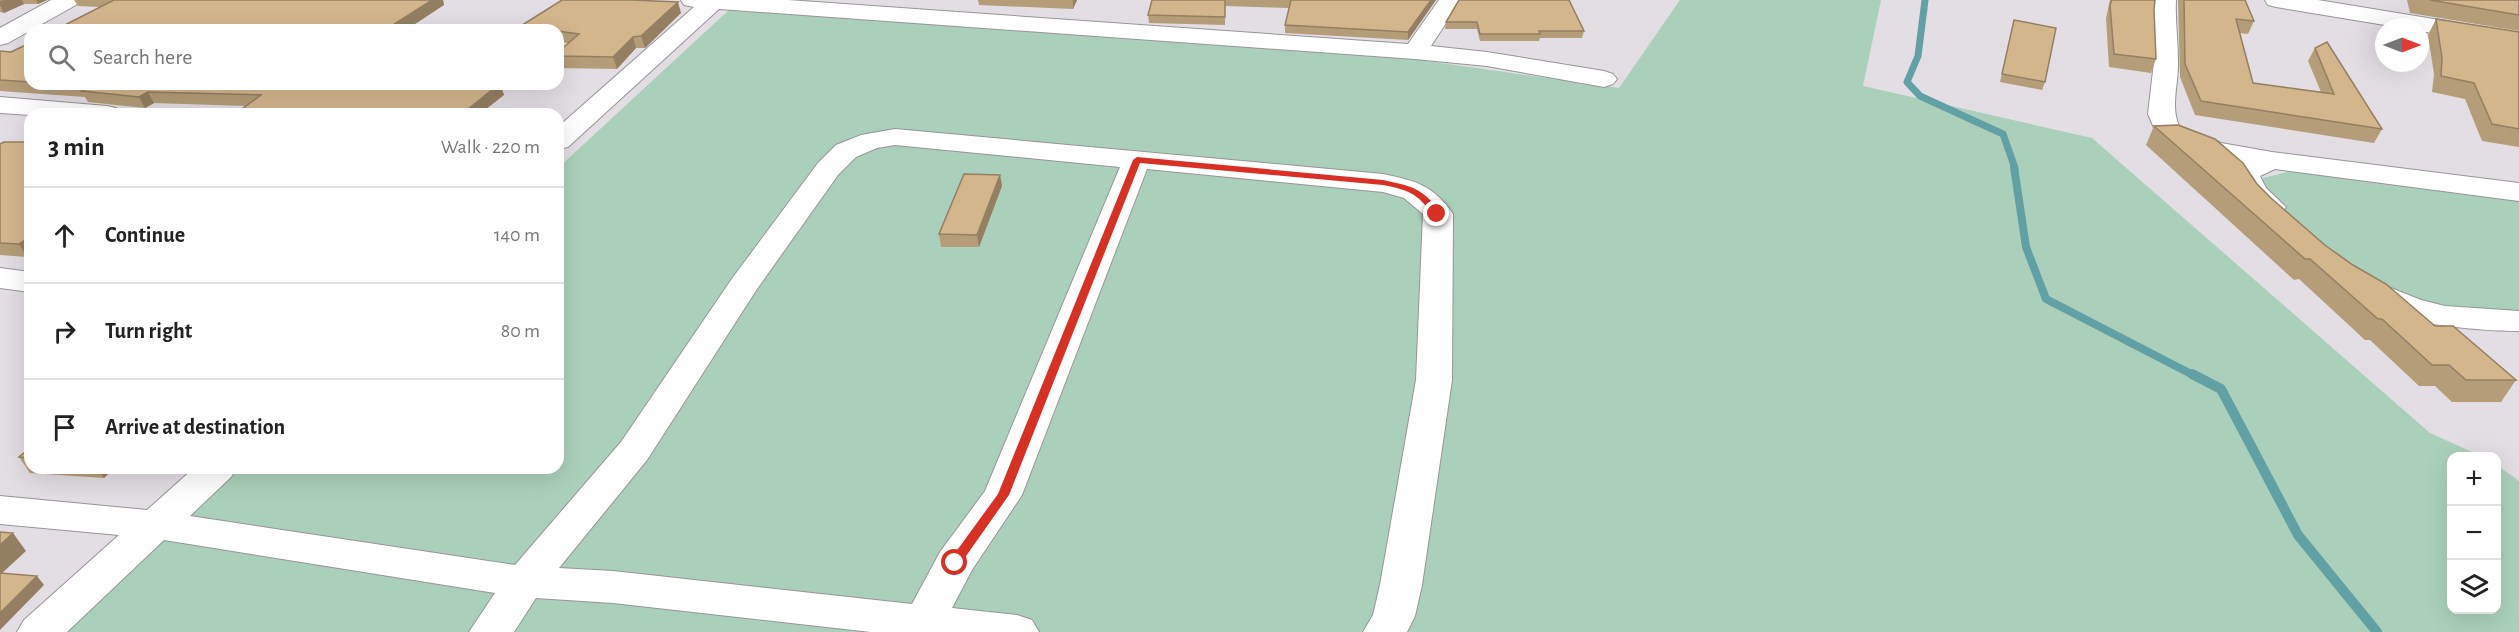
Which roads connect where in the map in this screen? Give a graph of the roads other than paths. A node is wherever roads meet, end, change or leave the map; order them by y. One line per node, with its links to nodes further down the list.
1 (68, 0): 6 (street)
2 (707, 0): 10 (street); 14 (street)
3 (1450, 0): 10 (street)
4 (2165, 0): 16 (street)
5 (2276, 0): 9 (street)
6 (25, 24)
7 (24, 25): 8 (street)
8 (0, 38)
9 (2519, 40)
10 (1415, 52): 11 (street)
11 (1604, 79)
12 (0, 105): 13 (street)
13 (36, 108)
14 (564, 135)
15 (1137, 160): 26 (street); 27 (street); 31 (street)
16 (2272, 160): 17 (street); 18 (street)
17 (2519, 192)
18 (2288, 223)
19 (2348, 276): 22 (street)
20 (0, 279): 21 (street)
21 (24, 281)
22 (2519, 321)
23 (212, 474): 25 (street)
24 (0, 510): 25 (street)
25 (158, 525): 26 (street); 28 (street)
26 (525, 582): 27 (street); 29 (street)
27 (923, 623): 30 (street)
28 (39, 632)
29 (491, 632)
30 (1017, 632)
31 (1385, 632)

